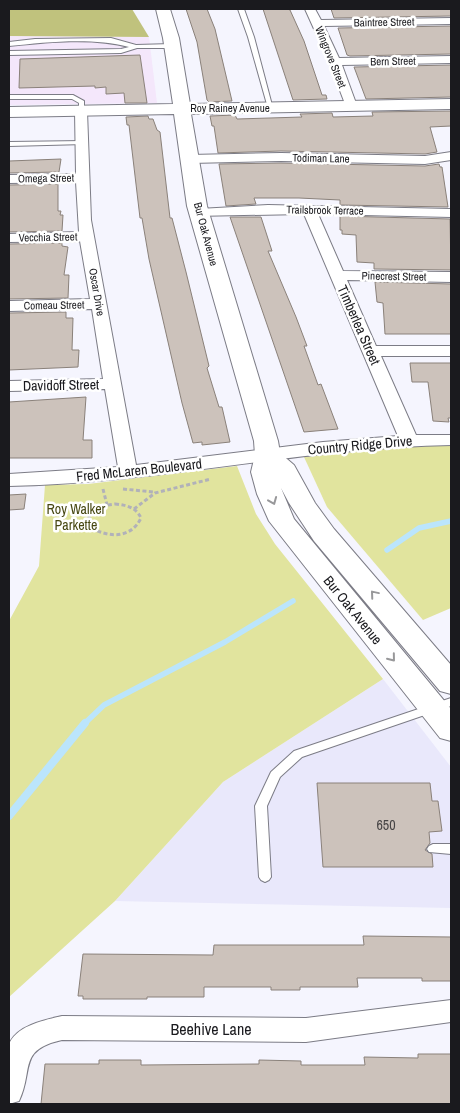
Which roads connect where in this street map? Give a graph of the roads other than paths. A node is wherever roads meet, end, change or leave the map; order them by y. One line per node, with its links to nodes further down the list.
1 (163, 9): 8 (street, Bur Oak Avenue)
2 (240, 9): 16 (lane)
3 (310, 9): 5 (street, Wingrove Street)
4 (451, 21): 5 (street, Baintree Street)
5 (318, 23): 11 (street, Wingrove Street)
6 (12, 44): 7 (lane); 9 (lane)
7 (137, 46): 8 (lane); 9 (lane)
8 (172, 46): 15 (street, Bur Oak Avenue)
9 (11, 53)
10 (451, 60): 11 (street, Bern Street)
11 (335, 62): 14 (street, Wingrove Street)
12 (9, 97): 17 (lane)
13 (451, 104): 14 (street, Roy Rainey Avenue)
14 (350, 106): 16 (street, Roy Rainey Avenue)
15 (183, 108): 16 (street, Roy Rainey Avenue); 17 (street, Roy Rainey Avenue); 22 (street, Bur Oak Avenue)
16 (271, 108)
17 (81, 111): 18 (street, Roy Rainey Avenue); 19 (street, Oscar Drive)
18 (9, 112)
19 (83, 143): 20 (lane); 23 (street, Oscar Drive)
20 (9, 144)
21 (451, 156): 22 (street, Todiman Lane)
22 (190, 159): 26 (street, Bur Oak Avenue)
23 (84, 178): 24 (street, Omega Street); 28 (street, Oscar Drive)
24 (9, 179)
25 (309, 210): 26 (street, Trailsbrook Terrace); 27 (street, Trailsbrook Terrace); 30 (street, Timberlea Street)
26 (199, 213): 40 (street, Bur Oak Avenue)
27 (451, 213)
28 (88, 236): 29 (street, Vecchia Street); 32 (street, Oscar Drive)
29 (9, 238)
30 (337, 275): 31 (street, Pinecrest Street); 34 (street, Timberlea Street)
31 (451, 277)
32 (99, 304): 33 (street, Comeau Street); 36 (street, Oscar Drive)
33 (9, 306)
34 (370, 352): 35 (street); 38 (street, Timberlea Street)
35 (451, 352)
36 (113, 384): 37 (street, Davidoff Street); 42 (street, Oscar Drive)
37 (9, 386)
38 (409, 440): 39 (street, Country Ridge Drive); 40 (street, Country Ridge Drive)
39 (451, 440)
40 (268, 455): 42 (street, Fred McLaren Boulevard); 43 (street, Bur Oak Avenue, one-way to 40); 44 (street, Bur Oak Avenue, one-way to 44)
41 (9, 480): 42 (street, Fred McLaren Boulevard)
42 (124, 480)
43 (451, 684)
44 (442, 705): 45 (street, Bur Oak Avenue); 48 (lane)
45 (451, 730)
46 (433, 849): 47 (lane)
47 (451, 849)
48 (265, 877)
49 (451, 1011): 50 (street, Beehive Lane)
50 (9, 1092)

